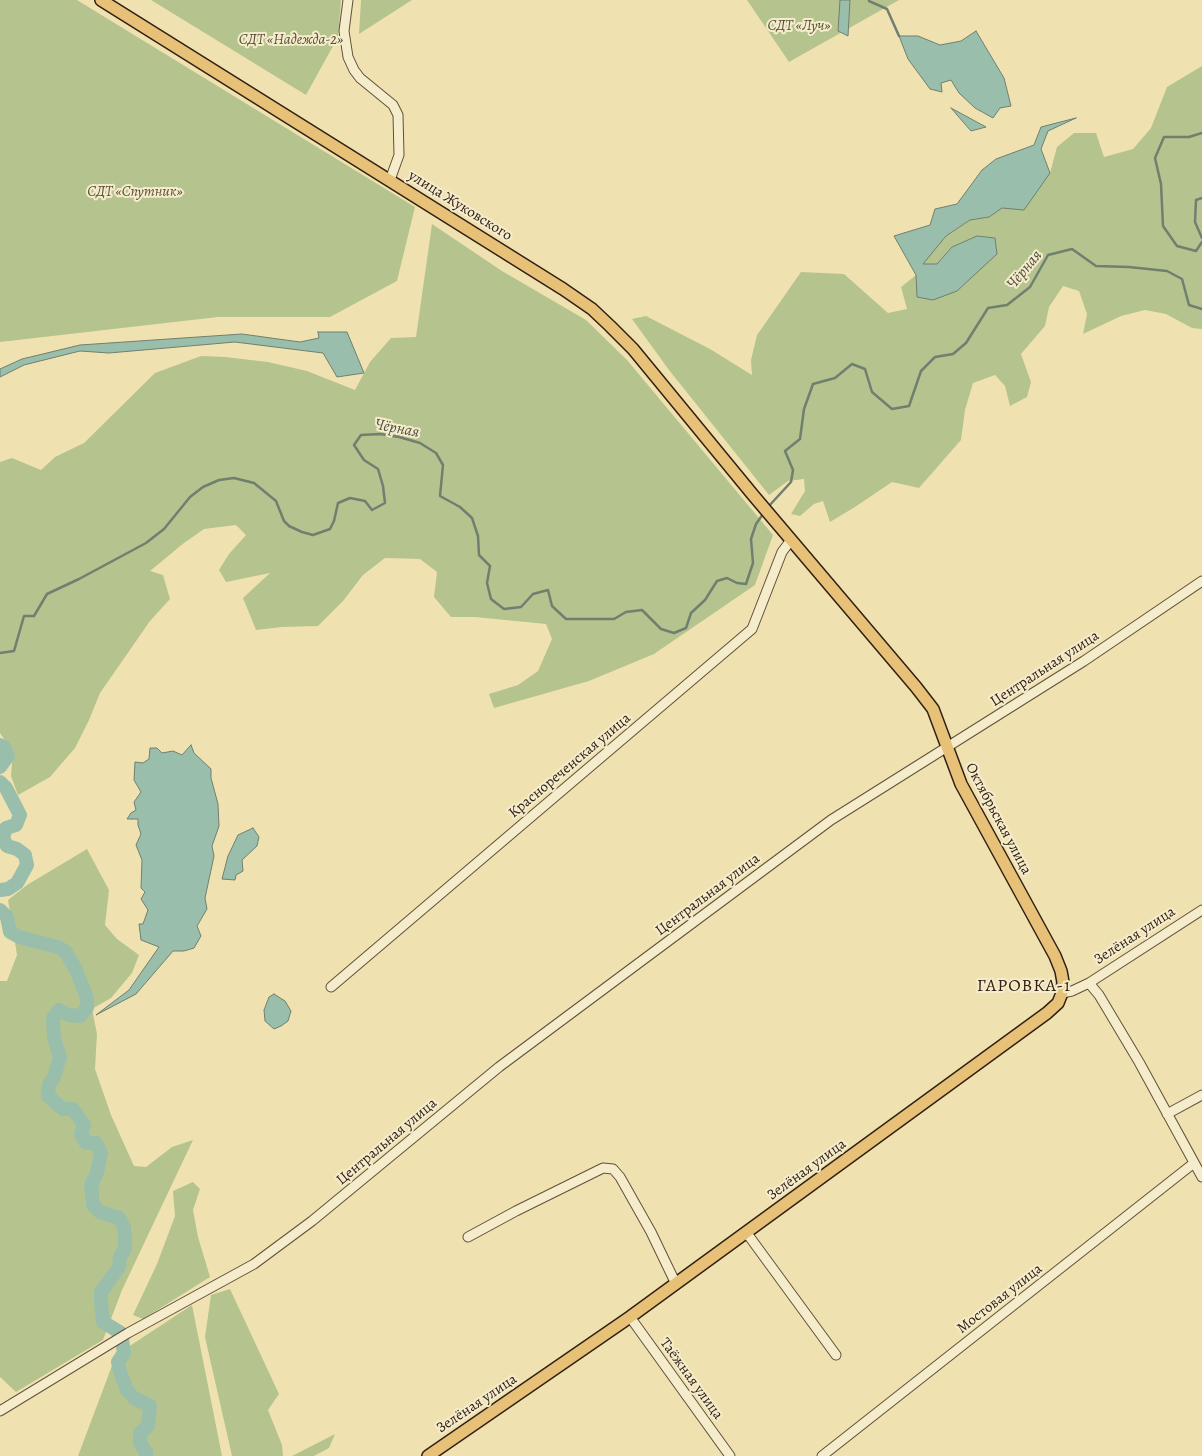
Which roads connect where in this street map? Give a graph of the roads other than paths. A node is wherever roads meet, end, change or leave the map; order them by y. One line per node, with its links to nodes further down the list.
1 (101, 0): 3 (main road, улица Жуковского)
2 (348, 0): 3 (street)
3 (390, 180): 4 (main road, улица Жуковского)
4 (780, 527): 5 (main road, Октябрьская улица)
5 (791, 540): 7 (main road, Октябрьская улица); 10 (street, Краснореченская улица)
6 (1202, 581): 7 (street, Центральная улица)
7 (948, 748): 11 (main road, Октябрьская улица); 21 (street, Центральная улица)
8 (1202, 910): 9 (street, Зелёная улица)
9 (1089, 983): 11 (street, Зелёная улица); 13 (street)
10 (331, 987)
11 (1062, 992): 16 (main road, Зелёная улица)
12 (1202, 1095): 13 (street)
13 (1167, 1114): 14 (street)
14 (1194, 1163): 15 (street); 24 (street, Мостовая улица)
15 (1202, 1177)
16 (746, 1232): 18 (main road, Зелёная улица); 20 (street)
17 (468, 1237): 18 (street)
18 (676, 1284): 19 (main road, Зелёная улица)
19 (630, 1317): 22 (main road, Зелёная улица); 23 (street, Таёжная улица)
20 (836, 1354)
21 (0, 1411)
22 (428, 1456)
23 (730, 1456)
24 (822, 1456)

